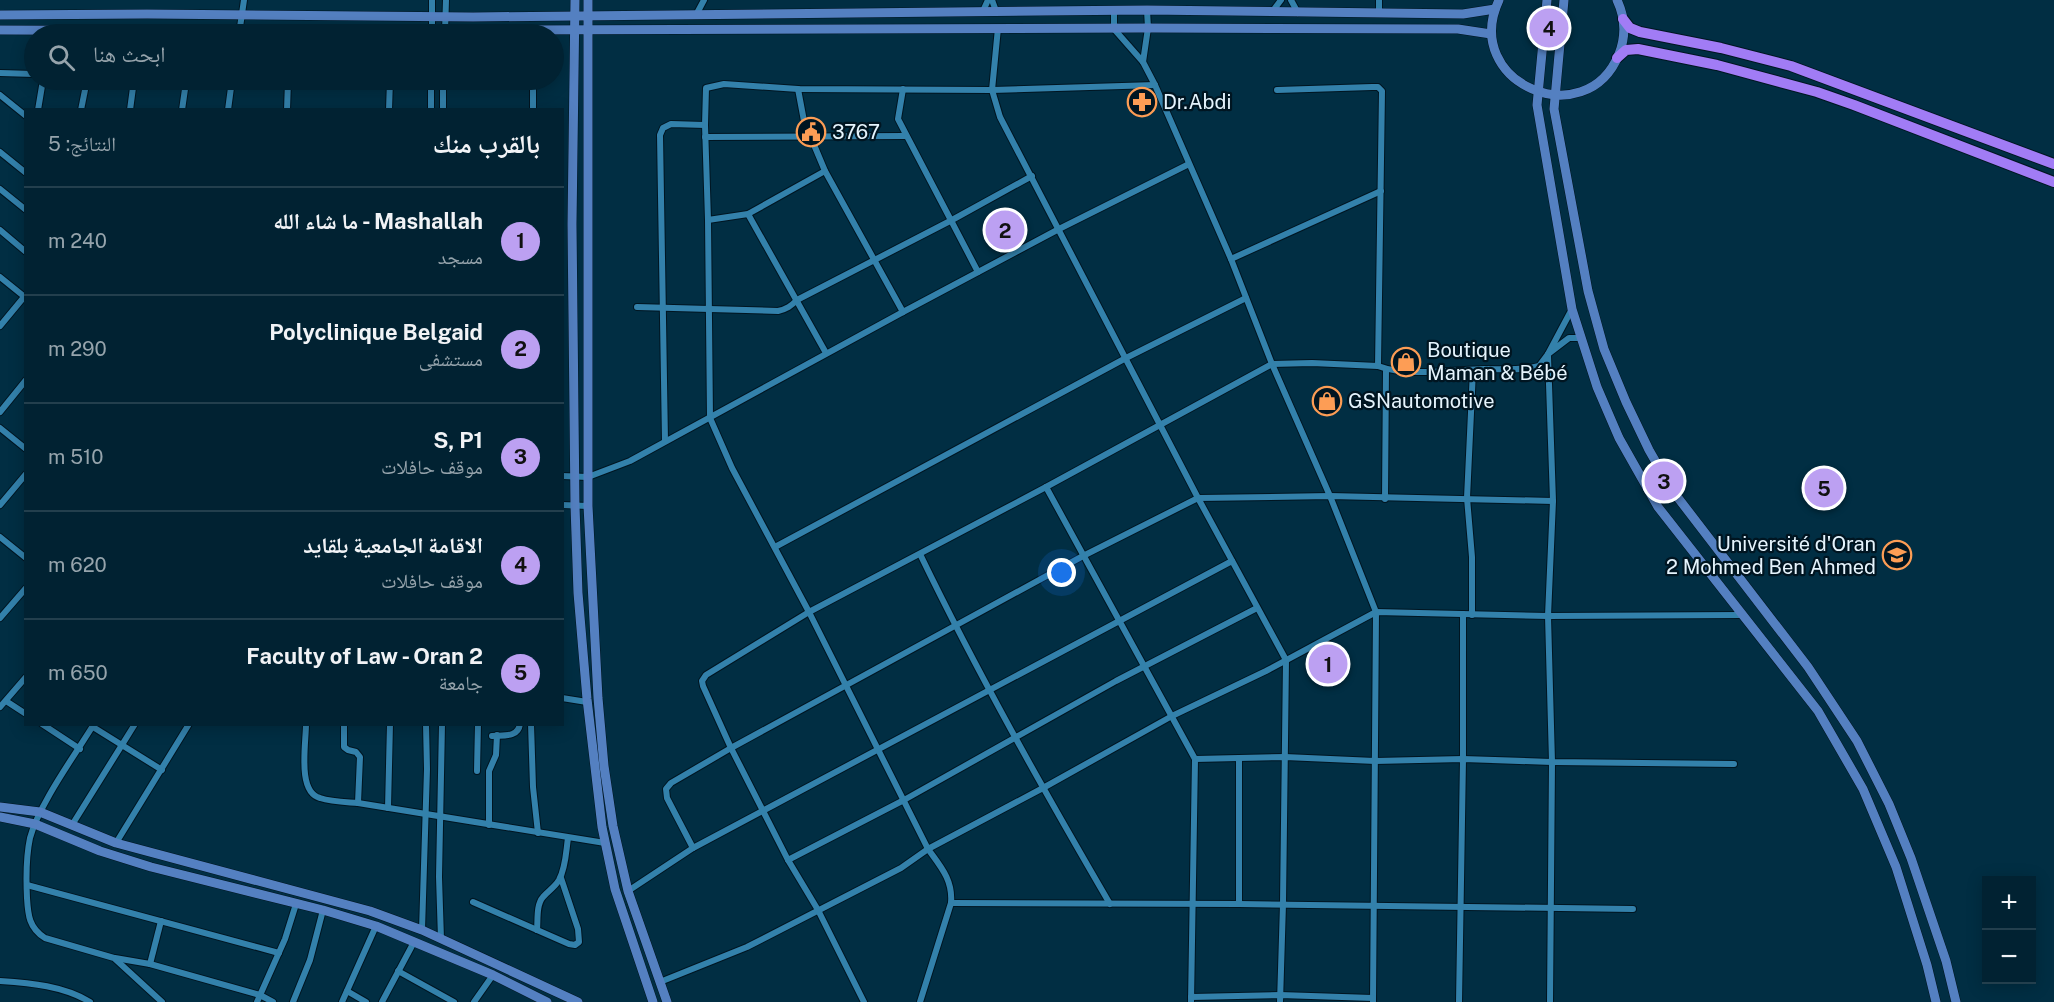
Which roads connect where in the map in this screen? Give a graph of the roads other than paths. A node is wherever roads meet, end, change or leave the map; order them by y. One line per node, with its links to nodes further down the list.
1 (244, 0): 25 (street)
2 (432, 0): 28 (street)
3 (446, 0): 31 (street)
4 (575, 0): 32 (main road)
5 (588, 0): 29 (main road)
6 (990, 0): 18 (street); 19 (street)
7 (1126, 0): 16 (street)
8 (1281, 0): 21 (street)
9 (1291, 0): 22 (street)
10 (1379, 0): 23 (street)
11 (1547, 0): 66 (main road)
12 (1564, 0): 68 (main road)
13 (1617, 0): 33 (main road)
14 (704, 1): 26 (street); 27 (street)
15 (1497, 4): 23 (main road); 46 (main road)
16 (1126, 10): 17 (main road); 20 (main road)
17 (1147, 10): 21 (main road); 39 (street)
18 (984, 11): 19 (main road); 27 (main road)
19 (996, 11): 20 (main road)
20 (1114, 11): 41 (street)
21 (1271, 13): 22 (main road)
22 (1299, 13): 23 (main road)
23 (1379, 13)
24 (0, 15): 25 (main road)
25 (242, 15): 30 (main road); 34 (street)
26 (696, 15): 27 (main road); 29 (main road)
27 (713, 15)
28 (433, 16): 30 (main road); 31 (main road); 36 (street)
29 (588, 16): 32 (main road); 44 (main road)
30 (361, 17): 35 (main road)
31 (446, 17): 32 (main road); 37 (street)
32 (574, 17): 40 (main road)
33 (1623, 19): 47 (main road); 86 (highway)
34 (240, 24)
35 (362, 24)
36 (432, 24)
37 (446, 24)
38 (998, 28): 41 (main road); 44 (main road); 64 (street)
39 (1148, 28): 41 (main road); 46 (main road); 48 (street)
40 (574, 29): 43 (main road); 44 (main road); 97 (main road)
41 (1114, 29): 48 (street)
42 (0, 30): 45 (main road)
43 (564, 30)
44 (587, 30): 133 (main road)
45 (24, 31)
46 (1491, 34): 66 (main road)
47 (1617, 58): 68 (main road); 90 (highway)
48 (1143, 62): 51 (street)
49 (0, 73): 50 (street)
50 (24, 74)
51 (1155, 85): 64 (street); 85 (street)
52 (903, 88): 53 (street); 64 (street); 83 (street)
53 (798, 89): 80 (street); 81 (street)
54 (41, 90): 69 (street)
55 (85, 90): 70 (street)
56 (132, 90): 71 (street)
57 (185, 90): 72 (street)
58 (231, 90): 73 (street)
59 (288, 90): 74 (street)
60 (390, 90): 75 (street)
61 (430, 90): 76 (street)
62 (443, 90): 77 (street)
63 (533, 90): 78 (street)
64 (992, 90): 89 (street)
65 (1277, 90): 92 (street)
66 (1537, 93): 68 (main road); 111 (main road)
67 (0, 95): 79 (street)
68 (1555, 96): 274 (main road)
69 (38, 108)
70 (81, 108)
71 (129, 108)
72 (182, 108)
73 (228, 108)
74 (287, 108)
75 (389, 108)
76 (431, 108)
77 (443, 108)
78 (533, 108)
79 (24, 114)
80 (705, 125): 82 (street); 110 (street)
81 (810, 135): 82 (street); 83 (street); 88 (street)
82 (705, 136): 95 (street)
83 (905, 136): 96 (street)
84 (0, 152): 87 (street)
85 (1189, 164): 98 (street); 102 (street)
86 (2054, 164)
87 (24, 171)
88 (825, 171): 94 (street); 101 (street)
89 (1032, 176): 96 (street); 98 (street)
90 (2054, 182)
91 (0, 189): 93 (street)
92 (1381, 191): 102 (street); 120 (street)
93 (24, 208)
94 (748, 214): 95 (street); 108 (street)
95 (708, 220): 112 (street)
96 (952, 220): 101 (street); 103 (street)
97 (568, 224): 132 (main road)
98 (1059, 229): 103 (street); 118 (street)
99 (0, 230): 100 (street)
100 (24, 250)
101 (875, 259): 108 (street); 113 (street)
102 (1231, 259): 106 (street)
103 (978, 272): 113 (street)
104 (0, 277): 105 (street)
105 (24, 297)
106 (1245, 298): 118 (street); 119 (street)
107 (24, 299): 114 (street)
108 (797, 300): 112 (street); 116 (street)
109 (637, 307): 110 (street)
110 (663, 309): 112 (street); 128 (street)
111 (1572, 309): 115 (main road); 117 (street)
112 (708, 310): 125 (street)
113 (903, 312): 116 (street)
114 (0, 326)
115 (1580, 338): 117 (street); 159 (main road)
116 (826, 353): 125 (street)
117 (1548, 354): 122 (street); 140 (street)
118 (1126, 358): 126 (street); 146 (street)
119 (1272, 364): 120 (street); 126 (street); 136 (street)
120 (1378, 366): 121 (street)
121 (1386, 369): 122 (street); 139 (street)
122 (1473, 370): 138 (street)
123 (24, 382): 124 (street)
124 (0, 412)
125 (710, 418): 128 (street); 146 (street)
126 (1160, 424): 134 (street); 137 (street)
127 (0, 428): 129 (street)
128 (665, 441): 133 (street)
129 (24, 447)
130 (24, 476): 135 (street)
131 (564, 476): 132 (street)
132 (575, 477): 133 (street); 143 (main road)
133 (588, 477): 144 (main road)
134 (1046, 487): 147 (street); 149 (street)
135 (3, 496): 141 (street)
136 (1330, 496): 137 (street); 139 (street); 156 (street)
137 (1198, 498): 149 (street); 150 (street)
138 (1467, 498): 139 (street); 140 (street); 158 (street)
139 (1385, 499)
140 (1553, 501): 160 (street)
141 (0, 505)
142 (564, 505): 143 (street)
143 (575, 506): 144 (street); 171 (main road)
144 (588, 506): 223 (main road)
145 (0, 537): 148 (street)
146 (775, 548): 155 (street)
147 (920, 554): 155 (street); 163 (street)
148 (24, 556)
149 (1083, 556): 162 (street); 163 (street)
150 (1232, 561): 153 (street); 162 (street)
151 (24, 590): 154 (street)
152 (0, 605): 154 (street)
153 (1257, 608): 164 (street); 165 (street)
154 (6, 610): 161 (street)
155 (809, 612): 167 (street); 190 (street)
156 (1377, 612): 157 (street); 164 (street); 196 (street)
157 (1463, 614): 158 (street); 195 (street)
158 (1472, 615): 160 (street)
159 (1742, 615): 160 (street); 273 (main road)
160 (1548, 616): 197 (street)
161 (0, 618)
162 (1118, 622): 165 (street); 168 (street)
163 (955, 626): 167 (street); 168 (street)
164 (1286, 660): 174 (street); 192 (street)
165 (1146, 667): 174 (street); 187 (street)
166 (24, 679): 170 (street)
167 (845, 687): 190 (street); 191 (street)
168 (989, 690): 187 (street); 191 (street)
169 (564, 698): 171 (street)
170 (6, 701): 172 (street); 173 (street)
171 (587, 702): 217 (main road)
172 (0, 707)
173 (24, 713)
174 (1172, 716): 194 (street); 201 (street)
175 (45, 726): 189 (street)
176 (93, 726): 188 (street); 189 (street)
177 (134, 726): 188 (street)
178 (188, 726): 199 (street)
179 (306, 726): 203 (street)
180 (344, 726): 203 (street)
181 (390, 726): 205 (street)
182 (426, 726): 208 (street)
183 (442, 726): 210 (street)
184 (478, 726): 200 (street)
185 (520, 726): 213 (street)
186 (531, 726): 214 (street)
187 (1015, 737): 201 (street); 202 (street)
188 (123, 746): 199 (street); 212 (street)
189 (80, 748): 207 (street)
190 (731, 748): 206 (street); 218 (street)
191 (878, 750): 202 (street); 206 (street)
192 (1285, 757): 193 (street); 196 (street); 230 (street)
193 (1239, 758): 194 (street); 229 (street)
194 (1195, 759): 228 (street)
195 (1463, 759): 196 (street); 197 (street); 232 (street)
196 (1375, 761): 231 (street)
197 (1552, 762): 198 (street); 233 (street)
198 (1734, 764)
199 (162, 770): 216 (street)
200 (477, 771)
201 (1043, 788): 219 (street); 227 (street)
202 (904, 800): 219 (street); 220 (street)
203 (358, 803): 205 (street)
204 (0, 807): 207 (main road)
205 (388, 808): 208 (street)
206 (764, 810): 218 (street); 220 (street)
207 (40, 812): 211 (street); 212 (main road)
208 (424, 815): 210 (street); 239 (street)
209 (0, 817): 211 (main road)
210 (440, 818): 213 (street); 241 (street)
211 (36, 824): 222 (street); 226 (main road)
212 (72, 825): 216 (main road)
213 (489, 825): 214 (street)
214 (538, 833): 215 (street)
215 (568, 838): 217 (street); 221 (street)
216 (116, 843): 239 (main road)
217 (605, 843): 267 (main road)
218 (693, 848): 223 (street)
219 (928, 849): 225 (street); 236 (street)
220 (788, 860): 236 (street)
221 (561, 878): 240 (street); 240 (street)
222 (27, 885): 237 (street); 244 (street)
223 (628, 891): 249 (main road)
224 (473, 903): 240 (street)
225 (951, 903): 227 (street); 270 (street)
226 (296, 904): 235 (main road); 243 (street)
227 (1110, 904): 228 (street)
228 (1194, 904): 229 (street); 253 (street)
229 (1239, 904): 230 (street)
230 (1283, 904): 231 (street); 252 (street)
231 (1373, 906): 232 (street); 254 (street)
232 (1460, 907): 233 (street); 271 (street)
233 (1551, 907): 234 (street); 272 (street)
234 (1633, 909)
235 (323, 910): 238 (main road); 259 (street)
236 (818, 910): 249 (street); 269 (street)
237 (161, 921): 243 (street); 245 (street)
238 (376, 926): 242 (main road); 250 (street)
239 (422, 930): 241 (main road)
240 (537, 930)
241 (441, 939): 266 (main road)
242 (414, 942): 246 (street); 247 (main road)
243 (279, 953): 251 (street)
244 (114, 958): 245 (street); 256 (street)
245 (150, 964): 251 (street)
246 (398, 971): 262 (street); 263 (street)
247 (493, 975): 264 (street); 265 (main road)
248 (0, 981): 255 (street)
249 (660, 982): 268 (main road)
250 (347, 991): 260 (street); 261 (street)
251 (260, 995): 257 (street); 258 (street)
252 (1280, 998): 253 (street); 254 (street)
253 (1191, 1000)
254 (1373, 1000)
255 (90, 1002)
256 (162, 1002)
257 (257, 1002)
258 (273, 1002)
259 (293, 1002)
260 (342, 1002)
261 (366, 1002)
262 (382, 1002)
263 (454, 1002)
264 (474, 1002)
265 (547, 1002)
266 (578, 1002)
267 (653, 1002)
268 (667, 1002)
269 (864, 1002)
270 (920, 1002)
271 (1459, 1002)
272 (1550, 1002)
273 (1936, 1002)
274 (1956, 1002)

